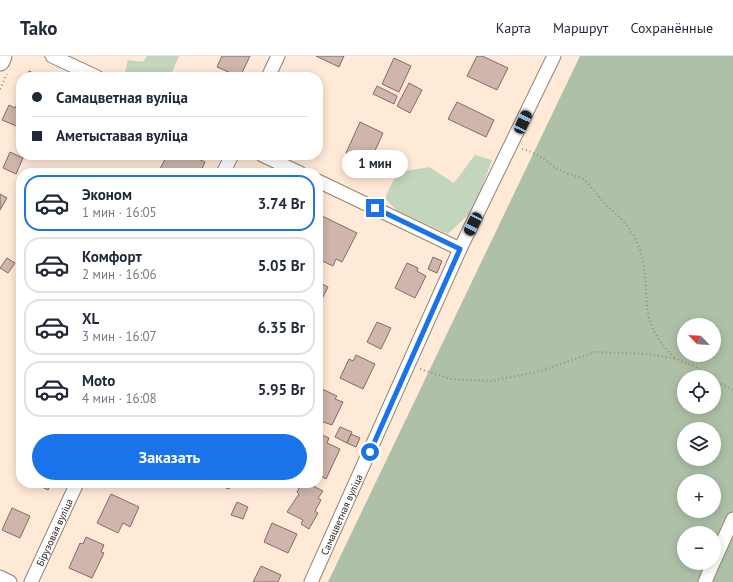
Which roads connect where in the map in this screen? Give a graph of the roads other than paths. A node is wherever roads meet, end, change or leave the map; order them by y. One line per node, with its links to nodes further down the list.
1 (2, 56): 5 (street)
2 (52, 56): 6 (street)
3 (278, 56): 7 (street)
4 (554, 56): 11 (street, Самацветная вуліца)
5 (0, 61)
6 (86, 72)
7 (270, 72)
8 (273, 160): 9 (street)
9 (289, 168)
10 (323, 183): 11 (street)
11 (460, 249): 19 (street, Самацветная вуліца)
12 (75, 488): 18 (street, Бірузовая вуліца)
13 (733, 519): 14 (street)
14 (721, 546)
15 (710, 570): 20 (street)
16 (0, 577): 17 (street)
17 (10, 582)
18 (30, 582)
19 (311, 582)
20 (704, 582)

